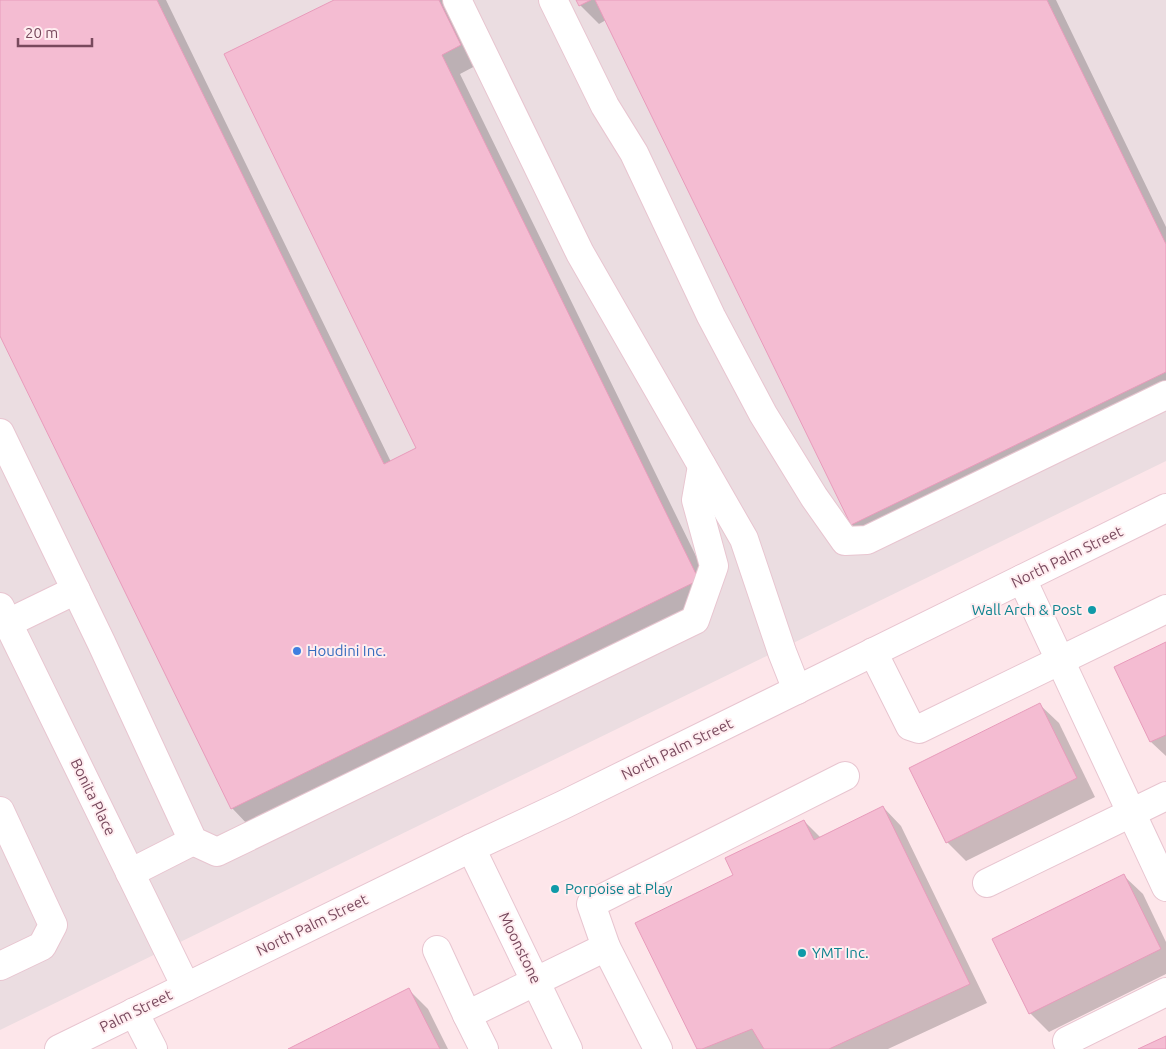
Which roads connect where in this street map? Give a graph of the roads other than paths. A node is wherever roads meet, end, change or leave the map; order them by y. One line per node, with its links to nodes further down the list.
1 (457, 0): 5 (street)
2 (553, 0): 3 (street)
3 (1166, 395)
4 (0, 433): 8 (street)
5 (702, 466): 13 (street); 18 (street)
6 (1166, 508): 7 (street, North Palm Street)
7 (1022, 579): 11 (street, North Palm Street); 12 (street)
8 (76, 590): 10 (street); 18 (street)
9 (1166, 608): 12 (street)
10 (4, 615): 20 (street, Bonita Place)
11 (873, 652): 12 (street); 13 (street, North Palm Street)
12 (1060, 660): 17 (street)
13 (797, 690): 19 (street, North Palm Street)
14 (845, 776): 23 (street)
15 (1166, 796): 17 (street)
16 (0, 811): 25 (street)
17 (1131, 812): 21 (street); 22 (street)
18 (193, 841): 20 (street)
19 (471, 848): 26 (street, Moonstone); 27 (street, North Palm Street)
20 (130, 873): 27 (street, Bonita Place)
21 (987, 883)
22 (1166, 887)
23 (606, 947): 26 (street); 36 (street)
24 (437, 950): 30 (street)
25 (0, 966)
26 (536, 981): 30 (street); 35 (street, Moonstone)
27 (186, 987): 29 (street, Palm Street)
28 (1166, 992): 31 (street)
29 (134, 1012): 32 (street, Palm Street); 33 (street)
30 (468, 1015): 34 (street)
31 (1067, 1041)
32 (59, 1049)
33 (153, 1049)
34 (484, 1049)
35 (568, 1049)
36 (658, 1049)

